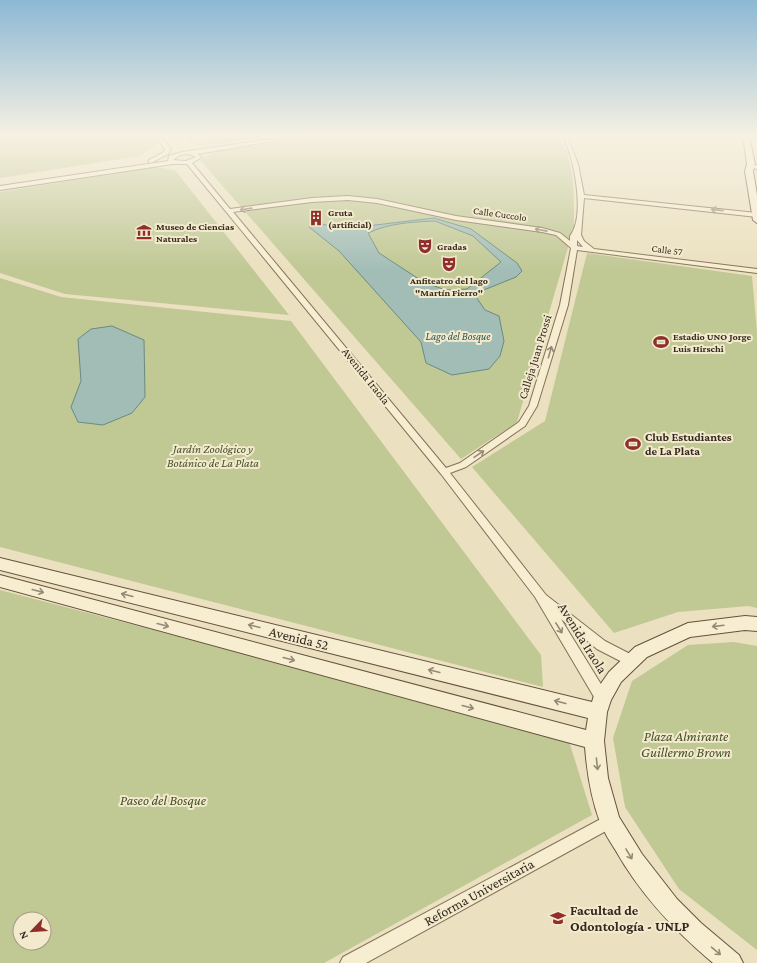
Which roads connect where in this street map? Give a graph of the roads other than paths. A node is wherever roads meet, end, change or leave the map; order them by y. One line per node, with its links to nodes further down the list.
1 (20, 181): 6 (street)
2 (43, 181): 7 (street)
3 (204, 181): 9 (street, Avenida Iraola)
4 (578, 181): 8 (street, Calleja Juan Prossi)
5 (751, 181): 10 (main road)
6 (0, 184)
7 (0, 188)
8 (581, 196): 10 (street, one-way to 8); 11 (street, Calleja Juan Prossi)
9 (229, 211): 12 (street, Calle Cuccolo, one-way to 9); 15 (street, Avenida Iraola)
10 (757, 217)
11 (578, 231): 12 (street, Calleja Juan Prossi); 13 (street)
12 (574, 248): 13 (street, Calle 57); 15 (street, Calleja Juan Prossi, one-way to 12)
13 (595, 250): 14 (street, Calle 57)
14 (757, 271)
15 (444, 472): 18 (street, Avenida Iraola)
16 (0, 564): 21 (main road, Avenida 52, one-way to 16)
17 (0, 581): 22 (main road, Avenida 52, one-way to 22)
18 (539, 594): 20 (street, Avenida Iraola); 21 (street, Avenida Iraola, one-way to 21)
19 (757, 624): 20 (main road, one-way to 20)
20 (632, 661): 21 (main road)
21 (600, 705): 22 (main road)
22 (594, 741): 23 (main road, one-way to 23)
23 (610, 821): 24 (street, Reforma Universitaria); 25 (main road, one-way to 25)
24 (349, 963)
25 (732, 963)

